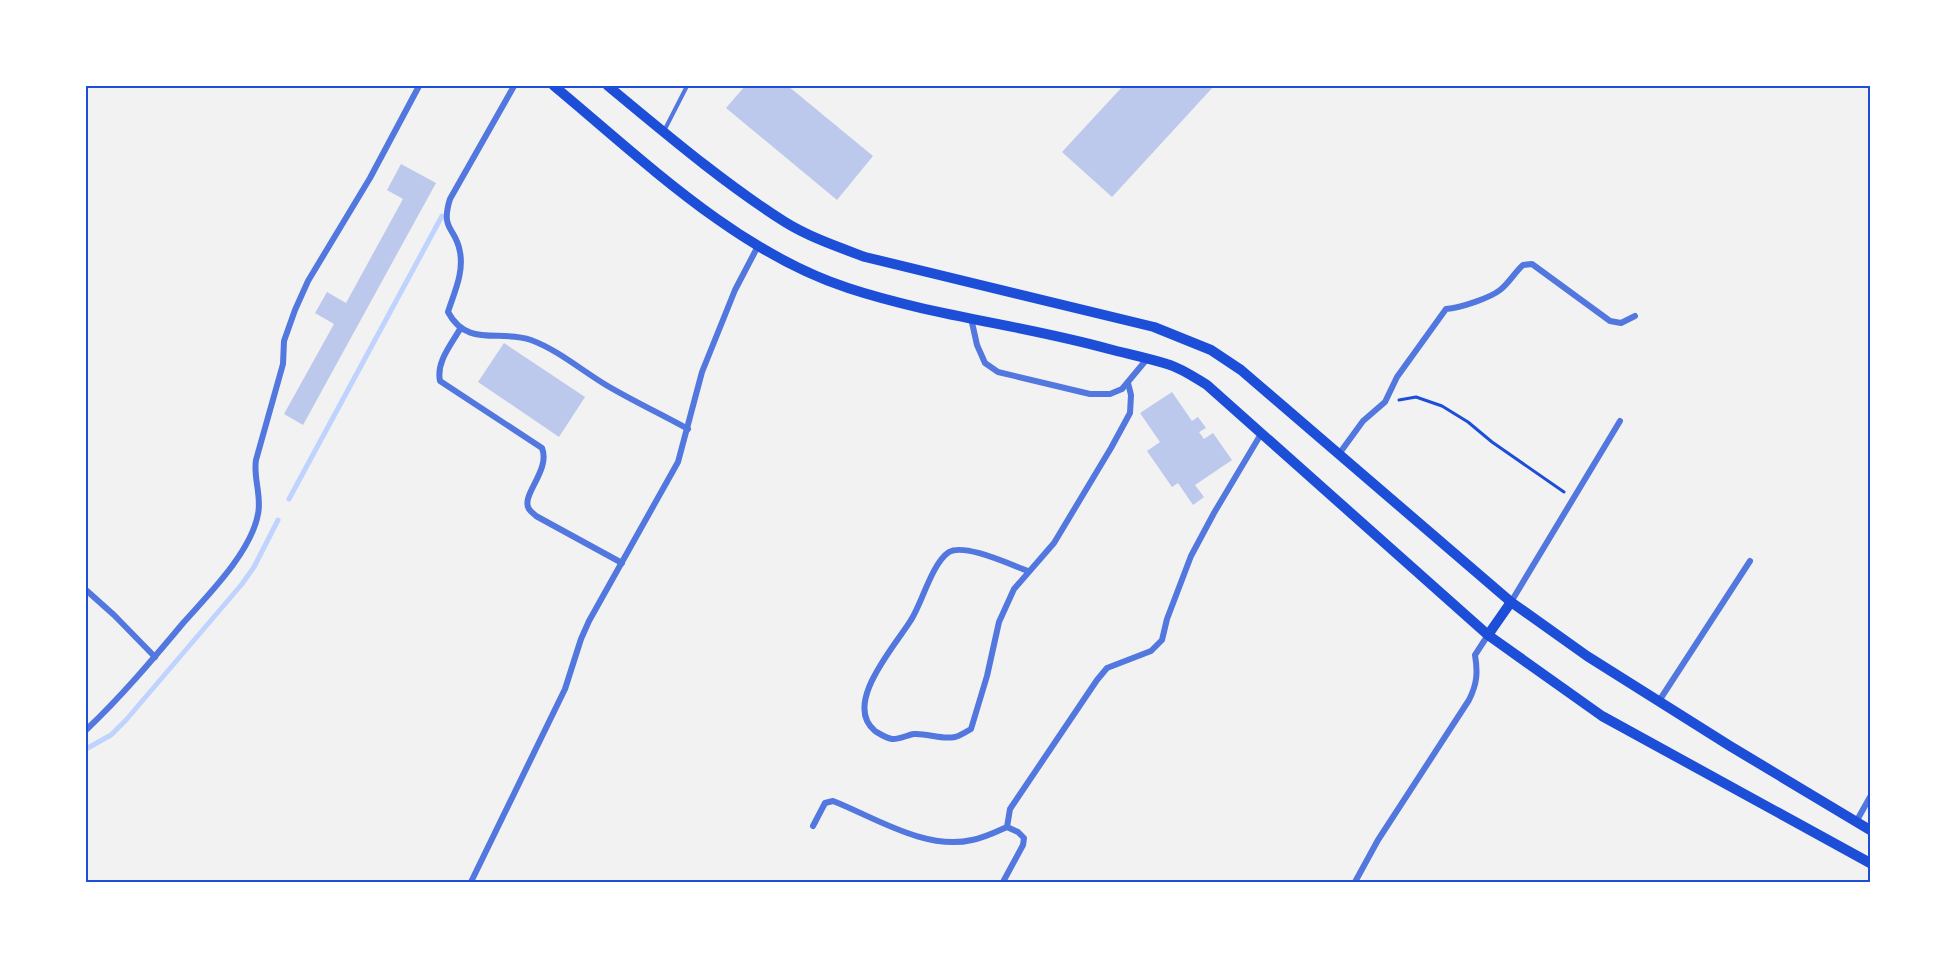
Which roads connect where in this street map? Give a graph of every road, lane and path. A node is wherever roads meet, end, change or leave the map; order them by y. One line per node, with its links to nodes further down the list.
1 (419, 86): 25 (street)
2 (514, 86): 10 (street)
3 (554, 86): 7 (main road)
4 (608, 86): 6 (main road)
5 (687, 86): 6 (lane)
6 (664, 131): 17 (main road)
7 (758, 246): 9 (main road); 15 (street)
8 (1635, 316): 13 (street)
9 (971, 318): 11 (main road); 12 (street)
10 (460, 329): 15 (street); 20 (street)
11 (1147, 359): 12 (street); 16 (main road)
12 (1128, 382): 21 (street)
13 (1385, 402): 17 (street); 18 (path)
14 (1620, 421): 18 (street)
15 (688, 429): 20 (street)
16 (1261, 434): 24 (main road); 31 (street)
17 (1339, 454): 23 (main road)
18 (1573, 498): 23 (street)
19 (1750, 561): 26 (street)
20 (622, 563): 34 (street)
21 (1028, 572): 21 (street)
22 (86, 590): 25 (street)
23 (1511, 602): 24 (main road); 26 (main road)
24 (1488, 635): 33 (main road); 36 (street)
25 (155, 657): 27 (street)
26 (1659, 701): 29 (main road)
27 (86, 730)
28 (1870, 797): 29 (street)
29 (1856, 822): 32 (main road)
30 (813, 826): 31 (street)
31 (1007, 827): 35 (street)
32 (1870, 830)
33 (1870, 863)
34 (471, 882)
35 (1003, 882)
36 (1354, 882)

